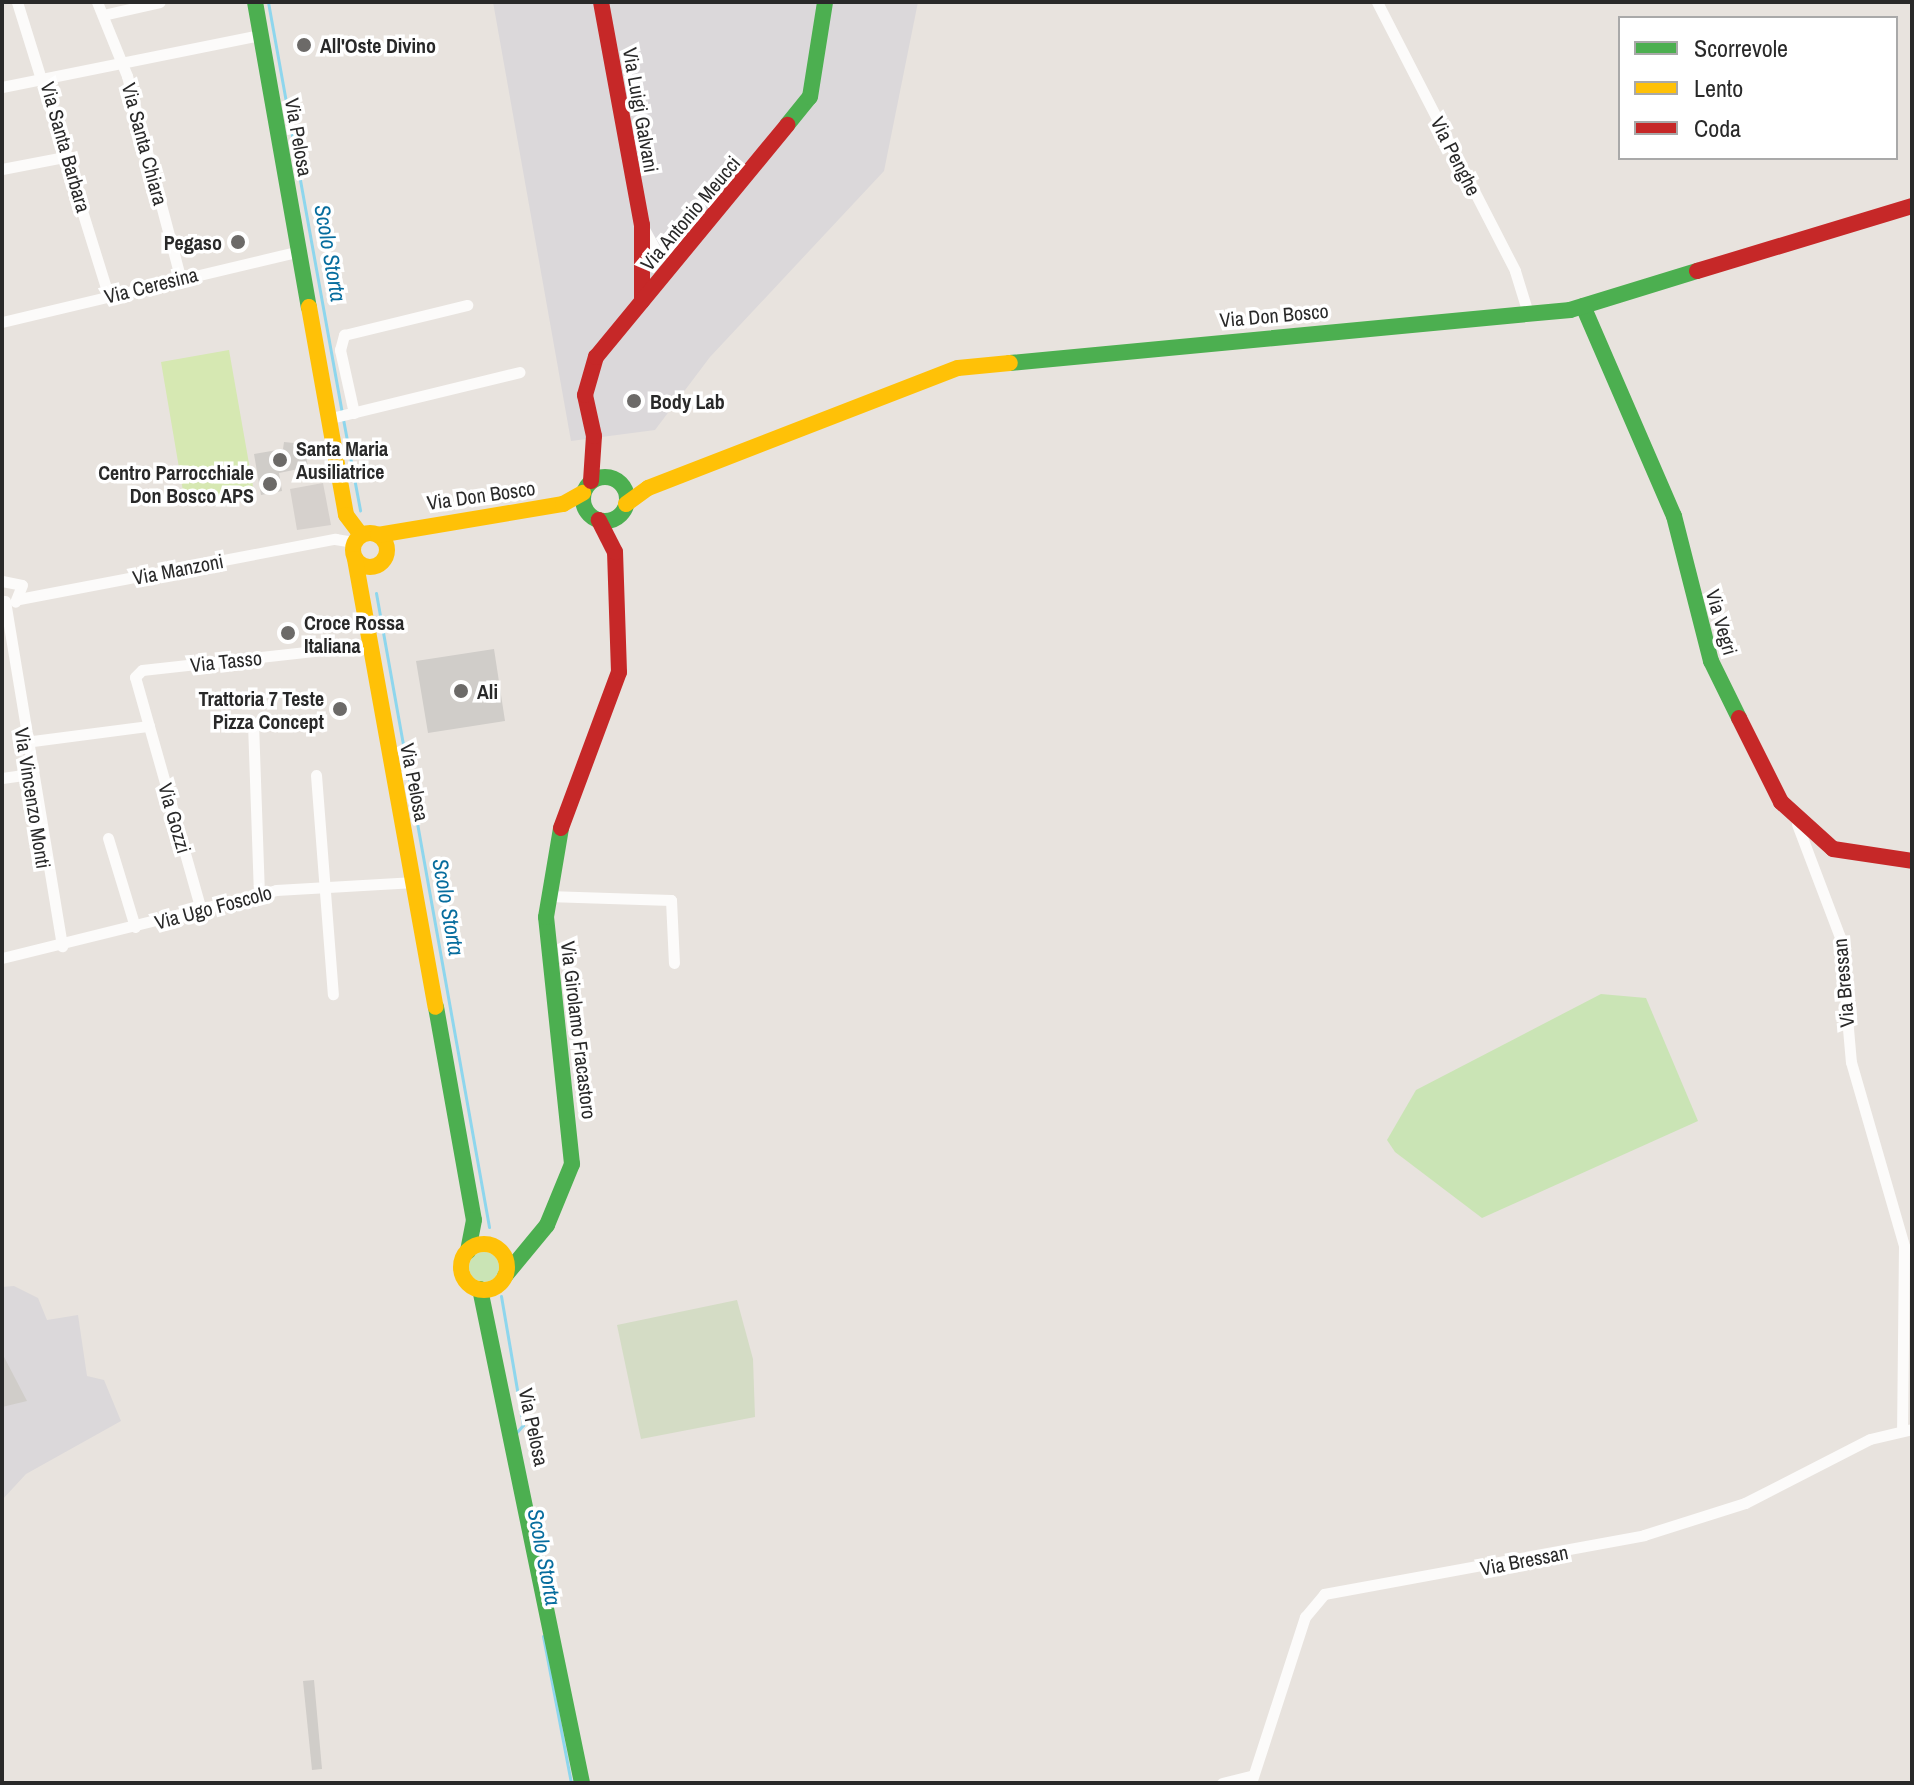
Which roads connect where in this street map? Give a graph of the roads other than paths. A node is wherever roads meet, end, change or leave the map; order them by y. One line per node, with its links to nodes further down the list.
1 (17, 2): 11 (street, Via Santa Barbara)
2 (97, 2): 8 (street, Via Santa Chiara)
3 (160, 2): 8 (street)
4 (255, 2): 9 (main road, Via Pelosa)
5 (601, 2): 16 (main road, Via Luigi Galvani)
6 (825, 2): 17 (main road, Via Antonio Meucci)
7 (1377, 2): 24 (street, Via Penghe)
8 (103, 15): 10 (street, Via Santa Chiara)
9 (261, 35): 10 (street); 18 (main road, Via Pelosa)
10 (123, 64): 11 (street); 19 (street, Via Santa Chiara)
11 (46, 78): 12 (street); 13 (street, Via Santa Barbara)
12 (2, 87)
13 (69, 156): 14 (street); 20 (street, Via Santa Barbara)
14 (2, 169)
15 (1912, 206): 23 (main road, Via Don Bosco)
16 (642, 225): 17 (street); 21 (main road, Via Luigi Galvani)
17 (688, 248): 21 (main road, Via Antonio Meucci)
18 (300, 251): 19 (street, Via Ceresina); 27 (main road, Via Pelosa)
19 (180, 276): 20 (street, Via Ceresina)
20 (108, 295): 25 (street, Via Ceresina)
21 (642, 301): 28 (main road, Via Antonio Meucci)
22 (467, 305): 27 (street)
23 (1583, 306): 24 (main road, Via Don Bosco); 52 (main road, Via Vegri)
24 (1528, 313): 31 (main road, Via Don Bosco)
25 (2, 322)
26 (519, 372): 27 (street)
27 (342, 415): 34 (main road, Via Pelosa)
28 (594, 446): 29 (main road, Via Antonio Meucci); 30 (main road, Via Antonio Meucci)
29 (616, 481): 30 (main road, Via Don Bosco); 31 (main road, Via Don Bosco); 33 (main road)
30 (587, 487): 32 (main road, Via Don Bosco); 35 (main road)
31 (648, 488): 33 (main road, Via Don Bosco)
32 (563, 504): 35 (main road, Via Don Bosco); 38 (main road, Via Don Bosco)
33 (623, 510): 35 (main road, Via Don Bosco); 37 (main road, Via Girolamo Fracastoro)
34 (346, 515): 36 (street); 38 (main road)
35 (593, 516): 37 (main road, Via Girolamo Fracastoro)
36 (335, 539): 38 (street, Via Manzoni); 42 (street, Via Manzoni)
37 (612, 541): 58 (main road, Via Girolamo Fracastoro)
38 (367, 544): 41 (main road, Via Pelosa); 41 (main road)
39 (2, 581): 40 (street)
40 (22, 585): 42 (street); 43 (street)
41 (359, 588): 45 (main road, Via Pelosa)
42 (35, 596): 43 (street, Via Manzoni)
43 (19, 599): 44 (street, Via Manzoni)
44 (4, 600): 48 (street, Via Vincenzo Monti)
45 (370, 645): 47 (street, Via Tasso); 55 (main road, Via Pelosa)
46 (253, 723): 57 (street)
47 (149, 726): 48 (street); 59 (street, Via Gozzi)
48 (25, 742): 49 (street, Via Vincenzo Monti)
49 (29, 774): 51 (street); 61 (street, Via Vincenzo Monti)
50 (316, 775): 56 (street)
51 (2, 778)
52 (1797, 824): 54 (main road); 70 (street, Via Bressan)
53 (108, 838): 60 (street)
54 (1912, 861)
55 (415, 882): 56 (street, Via Ugo Foscolo); 65 (main road, Via Pelosa)
56 (328, 887): 57 (street, Via Ugo Foscolo); 64 (street)
57 (259, 893): 59 (street, Via Ugo Foscolo)
58 (547, 896): 63 (street); 66 (main road, Via Girolamo Fracastoro)
59 (201, 910): 60 (street, Via Ugo Foscolo)
60 (135, 927): 61 (street, Via Ugo Foscolo)
61 (62, 946): 62 (street, Via Ugo Foscolo)
62 (2, 958)
63 (674, 963)
64 (333, 994)
65 (474, 1220): 67 (main road, Via Pelosa); 68 (main road, Via Pelosa)
66 (536, 1239): 67 (main road); 69 (main road, Via Girolamo Fracastoro)
67 (494, 1248): 68 (main road); 69 (main road, Via Pelosa)
68 (468, 1251): 69 (main road, Via Pelosa)
69 (494, 1284): 72 (main road, Via Pelosa)
70 (1907, 1430): 71 (street, Via Bressan)
71 (1251, 1779): 73 (street)
72 (582, 1783)
73 (1222, 1783)

